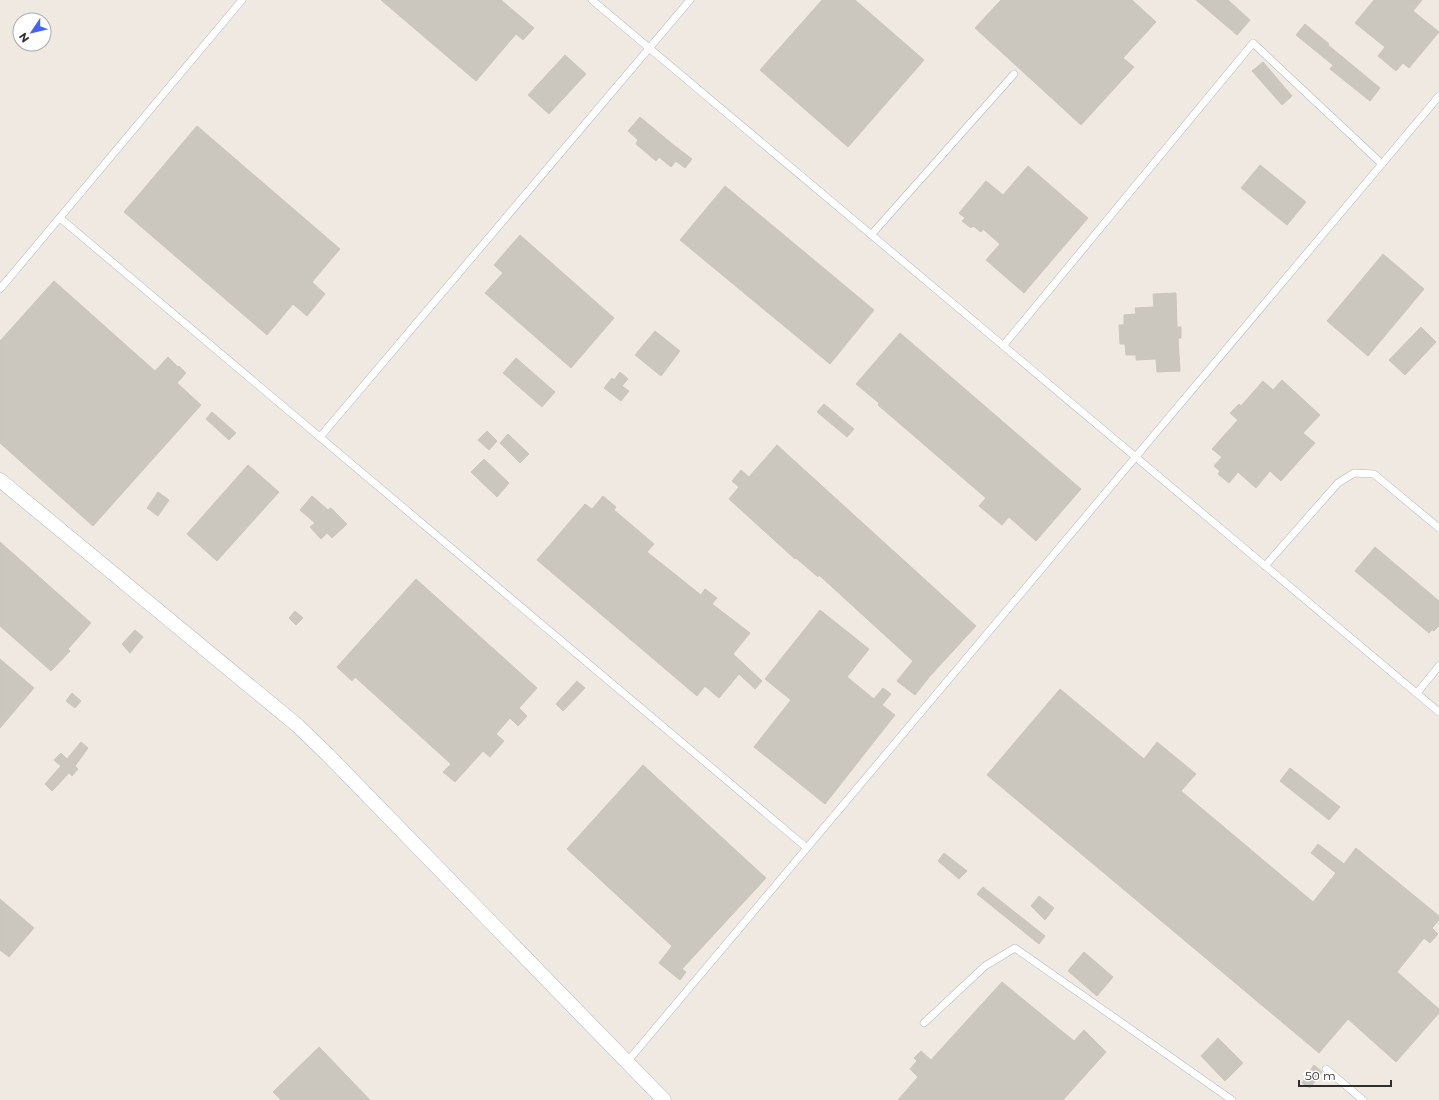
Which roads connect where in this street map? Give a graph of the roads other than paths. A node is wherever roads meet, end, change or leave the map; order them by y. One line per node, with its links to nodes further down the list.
1 (242, 0): 8 (lane)
2 (592, 0): 4 (lane)
3 (690, 0): 4 (lane)
4 (649, 48): 9 (lane); 12 (lane)
5 (1014, 74): 9 (lane)
6 (1439, 96): 7 (lane)
7 (1382, 164): 11 (lane); 13 (lane)
8 (60, 218): 10 (lane); 12 (lane)
9 (871, 235): 11 (lane)
10 (0, 289)
11 (1003, 346): 13 (lane)
12 (320, 438): 20 (lane)
13 (1136, 457): 16 (lane); 20 (lane)
14 (0, 480): 22 (street)
15 (1439, 528): 16 (lane)
16 (1265, 566): 18 (lane)
17 (1439, 666): 18 (lane)
18 (1417, 693): 19 (lane)
19 (1439, 712)
20 (807, 848): 22 (lane)
21 (924, 1023): 25 (lane)
22 (627, 1062): 24 (street)
23 (1326, 1069): 26 (lane)
24 (664, 1100)
25 (1232, 1100)
26 (1363, 1100)

